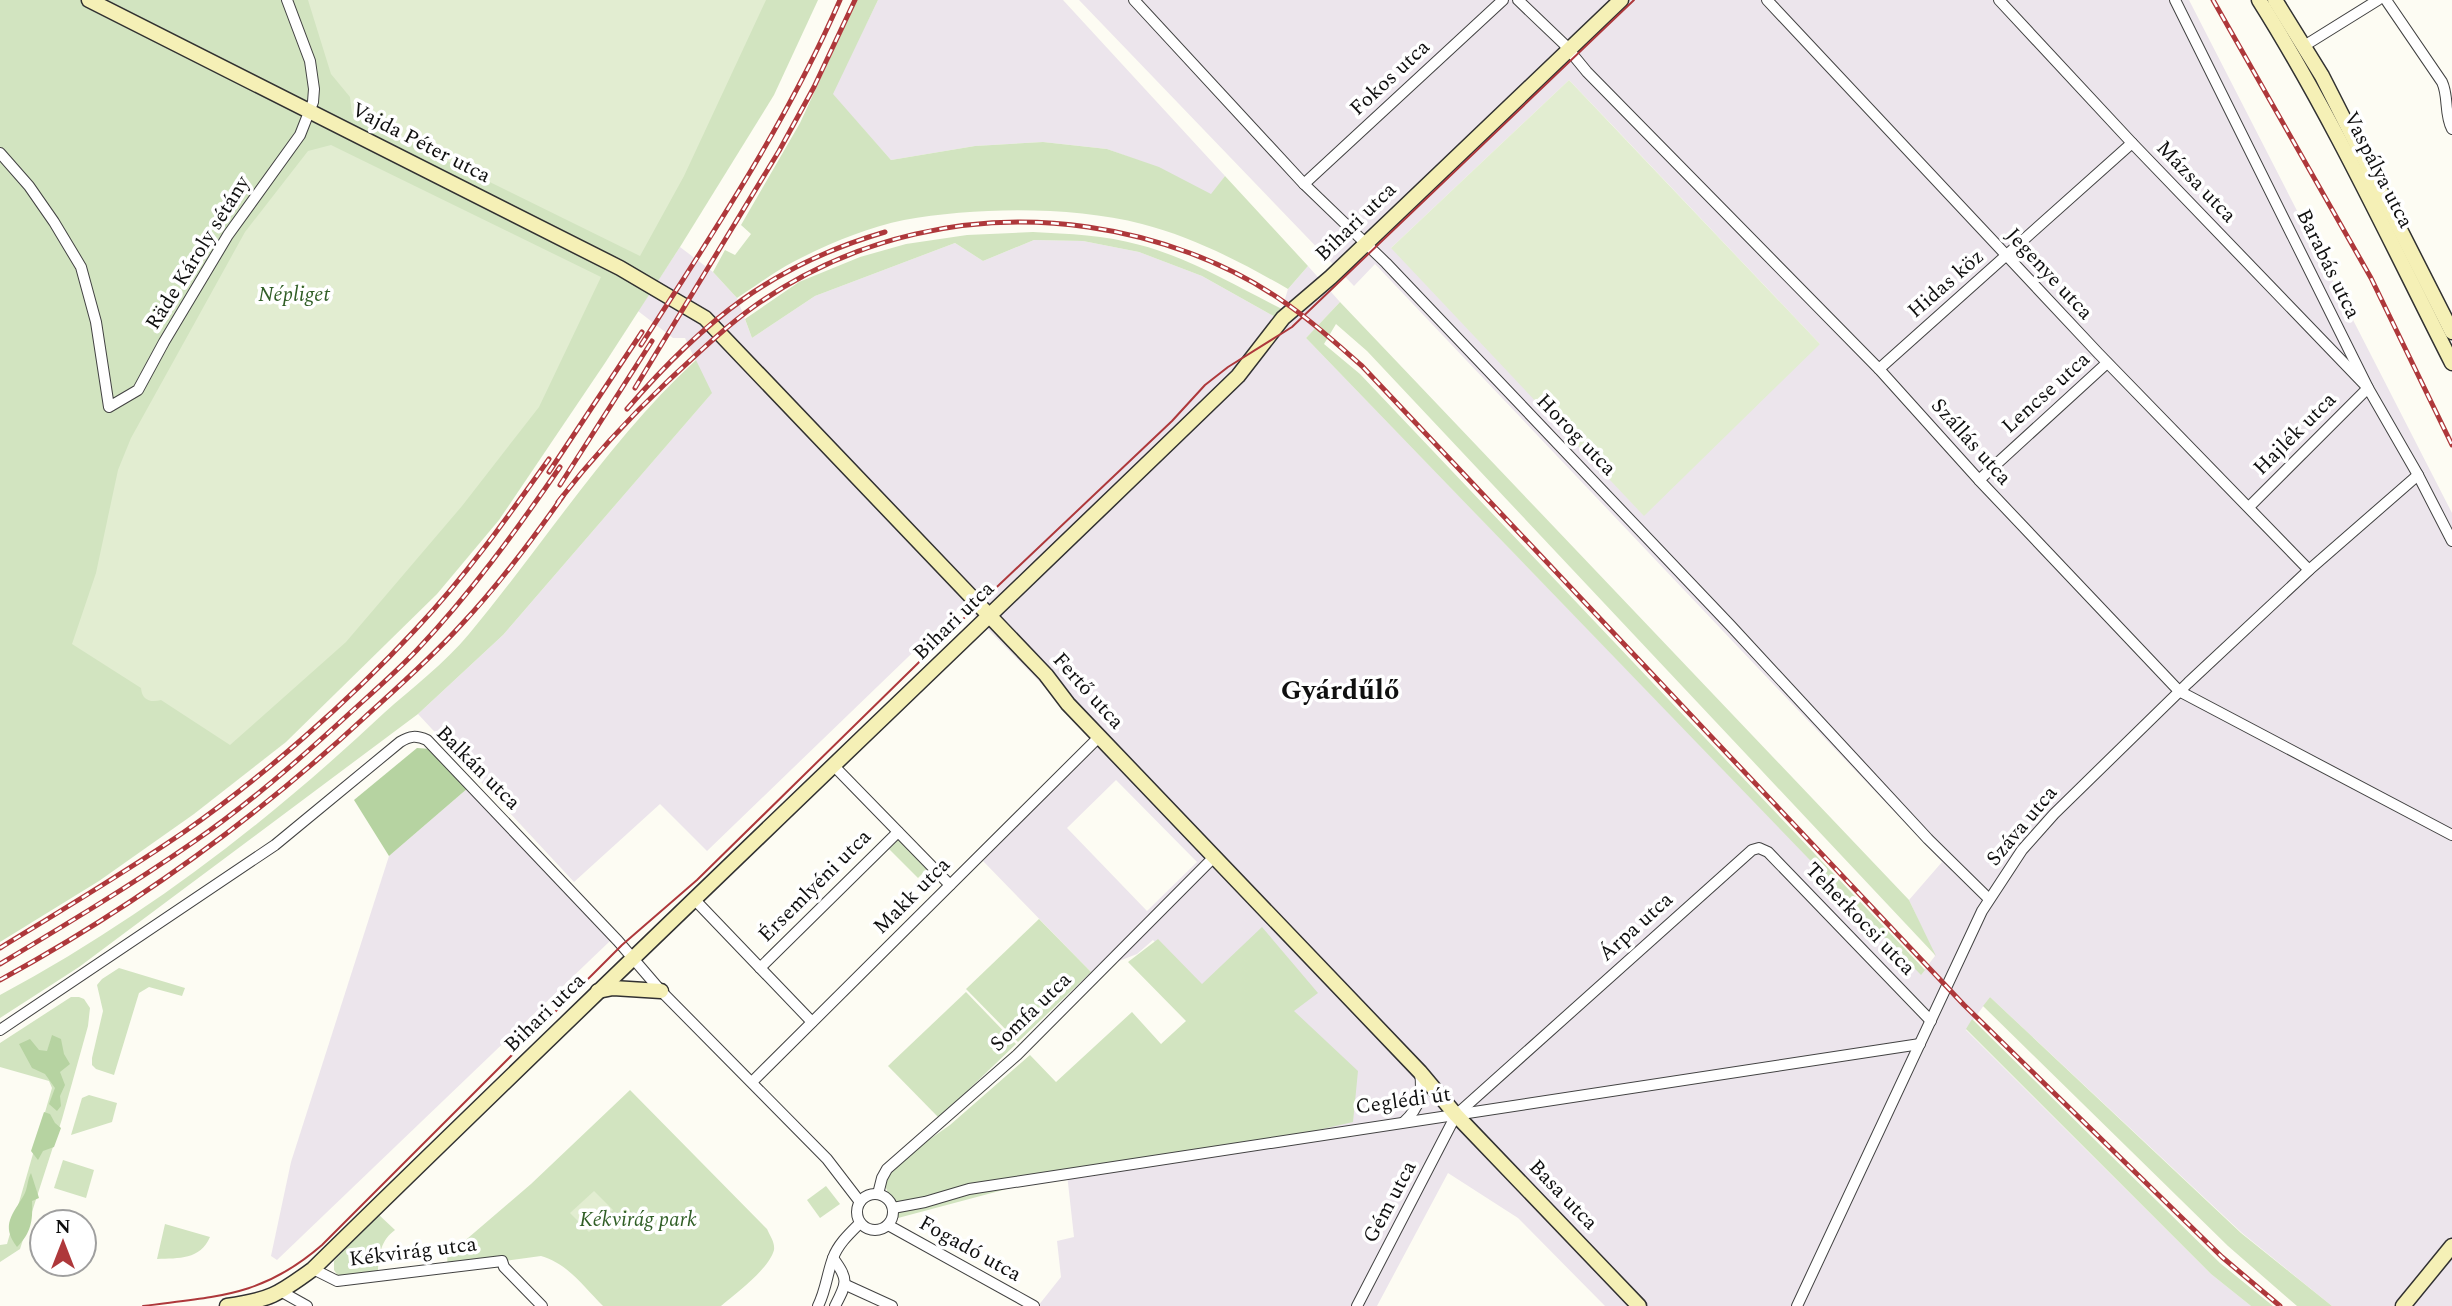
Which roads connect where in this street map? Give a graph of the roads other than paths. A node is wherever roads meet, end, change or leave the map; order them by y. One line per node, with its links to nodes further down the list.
1 (89, 0): 15 (street, Vajda Péter utca)
2 (287, 0): 15 (street, Räde Károly sétány)
3 (1134, 0): 19 (street, Horog utca)
4 (1503, 0): 19 (street, Fokos utca)
5 (1518, 0): 14 (street, Szállás utca)
6 (1621, 0): 14 (street, Bihari utca)
7 (1767, 0): 21 (street, Jegenye utca)
8 (1999, 0): 17 (street, Mázsa utca)
9 (2175, 0): 23 (street, Barabás utca)
10 (2378, 0): 13 (street)
11 (2386, 0): 16 (street)
12 (2267, 1): 13 (street, Vaspálya utca)
13 (2298, 49): 22 (street, Vaspálya utca)
14 (1569, 50): 20 (street, Bihari utca); 28 (street, Szállás utca)
15 (309, 110): 18 (street, Räde Károly sétány); 24 (street, Vajda Péter utca)
16 (2452, 129)
17 (2132, 143): 21 (street, Hidas köz); 25 (street, Mázsa utca)
18 (0, 153)
19 (1304, 184): 20 (street, Horog utca)
20 (1366, 243): 35 (street, Bihari utca); 44 (street, Horog utca)
21 (2006, 257): 26 (street, Jegenye utca); 28 (street, Hidas köz)
22 (2447, 328): 27 (street, Vaspálya utca)
23 (2339, 330): 25 (street); 29 (street, Barabás utca)
24 (725, 338): 35 (street, Fertő utca)
25 (2324, 344): 29 (street, Mázsa utca)
26 (2107, 363): 31 (street, Lencse utca); 32 (street, Jegenye utca)
27 (2452, 363)
28 (1879, 369): 31 (street, Szállás utca)
29 (2368, 388): 30 (street, Barabás utca); 32 (street, Hajlék utca)
30 (2418, 475): 33 (street, Barabás utca); 34 (street, Száva utca)
31 (1979, 480): 36 (street, Szállás utca)
32 (2249, 508): 34 (street, Jegenye utca)
33 (2452, 541)
34 (2309, 570): 36 (street, Száva utca)
35 (989, 616): 37 (street, Fertő utca); 38 (street, Bihari utca)
36 (2179, 691): 40 (street, Szállás utca); 44 (street, Száva utca)
37 (1100, 736): 42 (street, Fertő utca); 43 (street, Makk utca)
38 (833, 765): 39 (street); 45 (street, Bihari utca)
39 (898, 832): 43 (street); 47 (street, Érsemlyéni utca)
40 (2452, 835)
41 (1759, 848): 50 (street, Teherkocsi utca); 56 (street, Árpa utca)
42 (1214, 857): 54 (street, Fertő utca); 58 (street, Somfa utca)
43 (950, 885): 51 (street, Makk utca)
44 (1988, 898): 50 (street, Száva utca)
45 (694, 899): 46 (street, Bihari utca); 47 (street)
46 (633, 957): 48 (street, Bihari utca); 49 (street, Balkán utca); 52 (street, Balkán utca)
47 (760, 968): 51 (street)
48 (598, 991): 49 (street); 65 (street, Bihari utca)
49 (661, 991): 55 (street, Balkán utca)
50 (1931, 1021): 53 (street, Száva utca)
51 (812, 1022): 55 (street, Makk utca)
52 (0, 1030)
53 (1920, 1044): 56 (street, Ceglédi út); 77 (street, Száva utca)
54 (1420, 1072): 56 (street, Basa utca); 57 (street)
55 (752, 1082): 59 (street, Balkán utca)
56 (1456, 1115): 57 (street, Ceglédi út); 75 (street, Gém utca); 76 (street, Basa utca)
57 (1404, 1122): 60 (street, Ceglédi út)
58 (878, 1194): 59 (street); 60 (street)
59 (860, 1202): 61 (street)
60 (893, 1208): 62 (street)
61 (860, 1223): 62 (street); 64 (street)
62 (888, 1225): 74 (street, Fogadó utca)
63 (2452, 1246): 78 (street)
64 (833, 1258): 66 (street); 71 (street)
65 (313, 1269): 67 (street); 70 (street, Kékvirág utca)
66 (846, 1285): 72 (street); 73 (street)
67 (282, 1292): 68 (street); 69 (street)
68 (226, 1306)
69 (307, 1306)
70 (542, 1306)
71 (818, 1306)
72 (835, 1306)
73 (892, 1306)
74 (1034, 1306)
75 (1357, 1306)
76 (1639, 1306)
77 (1797, 1306)
78 (2403, 1306)

